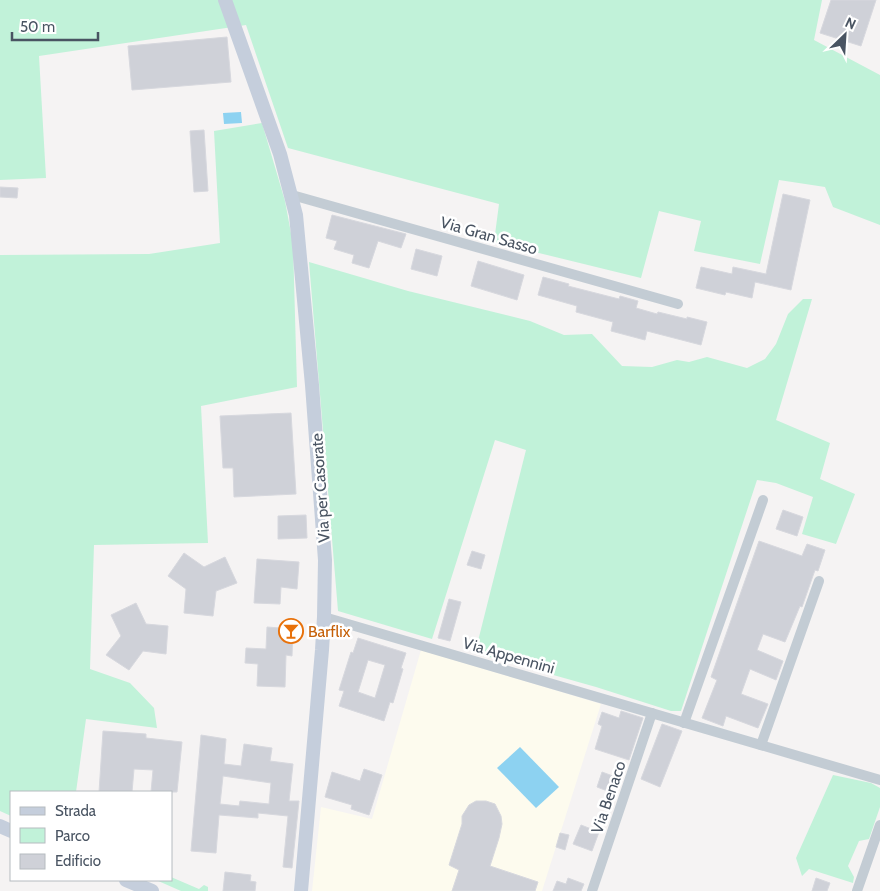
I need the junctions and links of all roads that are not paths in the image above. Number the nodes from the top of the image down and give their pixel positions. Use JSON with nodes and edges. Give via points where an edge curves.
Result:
{"nodes":[{"id":1,"x":225,"y":0,"type":"edge"},
{"id":2,"x":292,"y":195,"type":"junction"},
{"id":3,"x":678,"y":304,"type":"dead end"},
{"id":4,"x":763,"y":500,"type":"dead end"},
{"id":5,"x":819,"y":581,"type":"dead end"},
{"id":6,"x":324,"y":617,"type":"junction"},
{"id":7,"x":652,"y":713,"type":"junction"},
{"id":8,"x":684,"y":723,"type":"junction"},
{"id":9,"x":761,"y":745,"type":"junction"},
{"id":10,"x":880,"y":780,"type":"edge"},
{"id":11,"x":880,"y":825,"type":"edge"},
{"id":12,"x":128,"y":881,"type":"edge"},
{"id":13,"x":152,"y":891,"type":"edge"},
{"id":14,"x":301,"y":891,"type":"edge"},
{"id":15,"x":592,"y":891,"type":"edge"},
{"id":16,"x":856,"y":891,"type":"edge"}],
"edges":[{"from":1,"to":2,"type":"street","name":"Via per Casorate"},
{"from":2,"to":3,"type":"street","name":"Via Gran Sasso"},
{"from":2,"to":6,"type":"street","name":"Via per Casorate","via":[[313,395],[325,560]]},
{"from":4,"to":8,"type":"street"},
{"from":5,"to":9,"type":"street"},
{"from":6,"to":7,"type":"street","name":"Via Appennini"},
{"from":6,"to":14,"type":"street","name":"Via per Casorate"},
{"from":7,"to":8,"type":"street","name":"Via Appennini"},
{"from":7,"to":15,"type":"street","name":"Via Benaco"},
{"from":8,"to":9,"type":"street","name":"Via Appennini"},
{"from":9,"to":10,"type":"street","name":"Via Appennini"},
{"from":11,"to":16,"type":"street"},
{"from":12,"to":13,"type":"street"}]}
